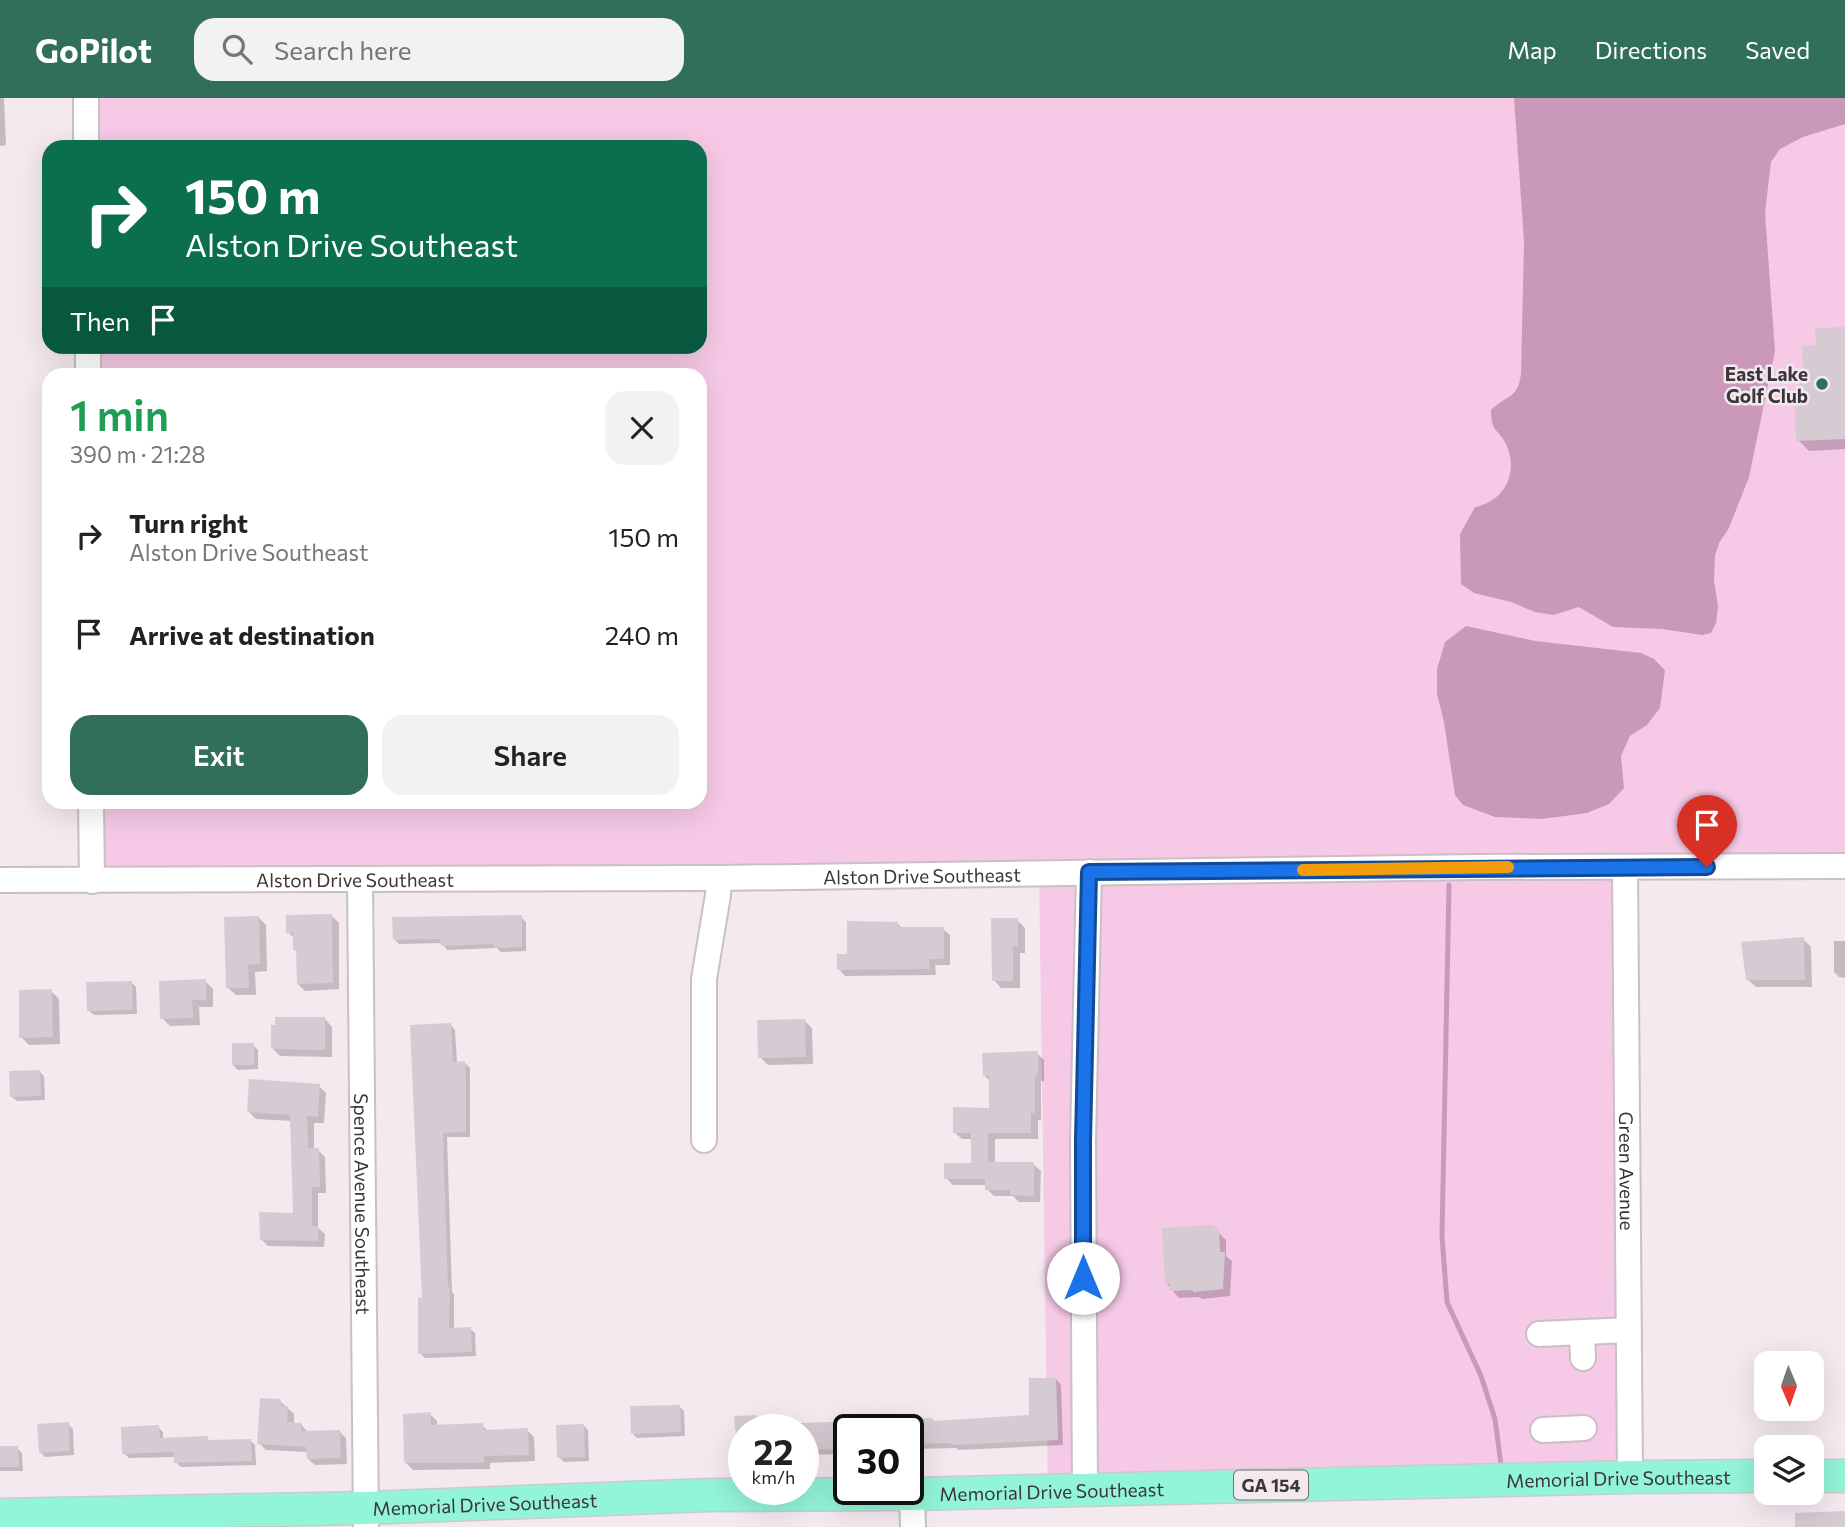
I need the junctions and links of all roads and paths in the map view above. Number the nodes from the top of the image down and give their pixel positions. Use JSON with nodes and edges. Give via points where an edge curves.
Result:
{"nodes":[{"id":1,"x":86,"y":98,"type":"edge"},
{"id":2,"x":86,"y":140,"type":"edge"},
{"id":3,"x":91,"y":809,"type":"edge"},
{"id":4,"x":1845,"y":866,"type":"edge"},
{"id":5,"x":1625,"y":867,"type":"junction"},
{"id":6,"x":1089,"y":872,"type":"junction"},
{"id":7,"x":719,"y":878,"type":"junction"},
{"id":8,"x":0,"y":880,"type":"edge"},
{"id":9,"x":360,"y":880,"type":"junction"},
{"id":10,"x":92,"y":881,"type":"junction"},
{"id":11,"x":704,"y":1140,"type":"dead end"},
{"id":12,"x":1629,"y":1330,"type":"junction"},
{"id":13,"x":1582,"y":1333,"type":"junction"},
{"id":14,"x":1539,"y":1334,"type":"dead end"},
{"id":15,"x":1583,"y":1358,"type":"dead end"},
{"id":16,"x":1584,"y":1428,"type":"dead end"},
{"id":17,"x":1543,"y":1430,"type":"dead end"},
{"id":18,"x":1754,"y":1476,"type":"edge"},
{"id":19,"x":1824,"y":1476,"type":"edge"},
{"id":20,"x":1845,"y":1476,"type":"edge"},
{"id":21,"x":1630,"y":1477,"type":"junction"},
{"id":22,"x":1084,"y":1489,"type":"junction"},
{"id":23,"x":833,"y":1494,"type":"edge"},
{"id":24,"x":924,"y":1494,"type":"edge"},
{"id":25,"x":912,"y":1505,"type":"edge"},
{"id":26,"x":0,"y":1515,"type":"edge"},
{"id":27,"x":366,"y":1517,"type":"edge"},
{"id":28,"x":913,"y":1527,"type":"edge"}],
"edges":[{"from":1,"to":2,"type":"street"},
{"from":3,"to":10,"type":"street"},
{"from":4,"to":5,"type":"street","name":"Alston Drive Southeast"},
{"from":5,"to":6,"type":"street","name":"Alston Drive Southeast"},
{"from":5,"to":12,"type":"street","name":"Green Avenue"},
{"from":6,"to":7,"type":"street","name":"Alston Drive Southeast"},
{"from":6,"to":22,"type":"street","via":[[1083,1140]]},
{"from":7,"to":9,"type":"street","name":"Alston Drive Southeast"},
{"from":7,"to":11,"type":"street","via":[[704,979]]},
{"from":8,"to":10,"type":"street","name":"Alston Drive Southeast"},
{"from":9,"to":10,"type":"street","name":"Alston Drive Southeast"},
{"from":9,"to":27,"type":"street","name":"Spence Avenue Southeast"},
{"from":12,"to":13,"type":"street"},
{"from":12,"to":21,"type":"street","name":"Green Avenue"},
{"from":13,"to":14,"type":"street"},
{"from":13,"to":15,"type":"street"},
{"from":16,"to":17,"type":"street"},
{"from":18,"to":21,"type":"main road","name":"Memorial Drive Southeast","number":"GA 154"},
{"from":19,"to":20,"type":"main road"},
{"from":21,"to":22,"type":"main road","name":"Memorial Drive Southeast","number":"GA 154"},
{"from":22,"to":24,"type":"main road","name":"Memorial Drive Southeast","number":"GA 154"},
{"from":23,"to":27,"type":"main road","name":"Memorial Drive Southeast","number":"GA 154","via":[[701,1495]]},
{"from":25,"to":28,"type":"street"},
{"from":26,"to":27,"type":"main road","name":"Memorial Drive Southeast","number":"GA 154"}]}
